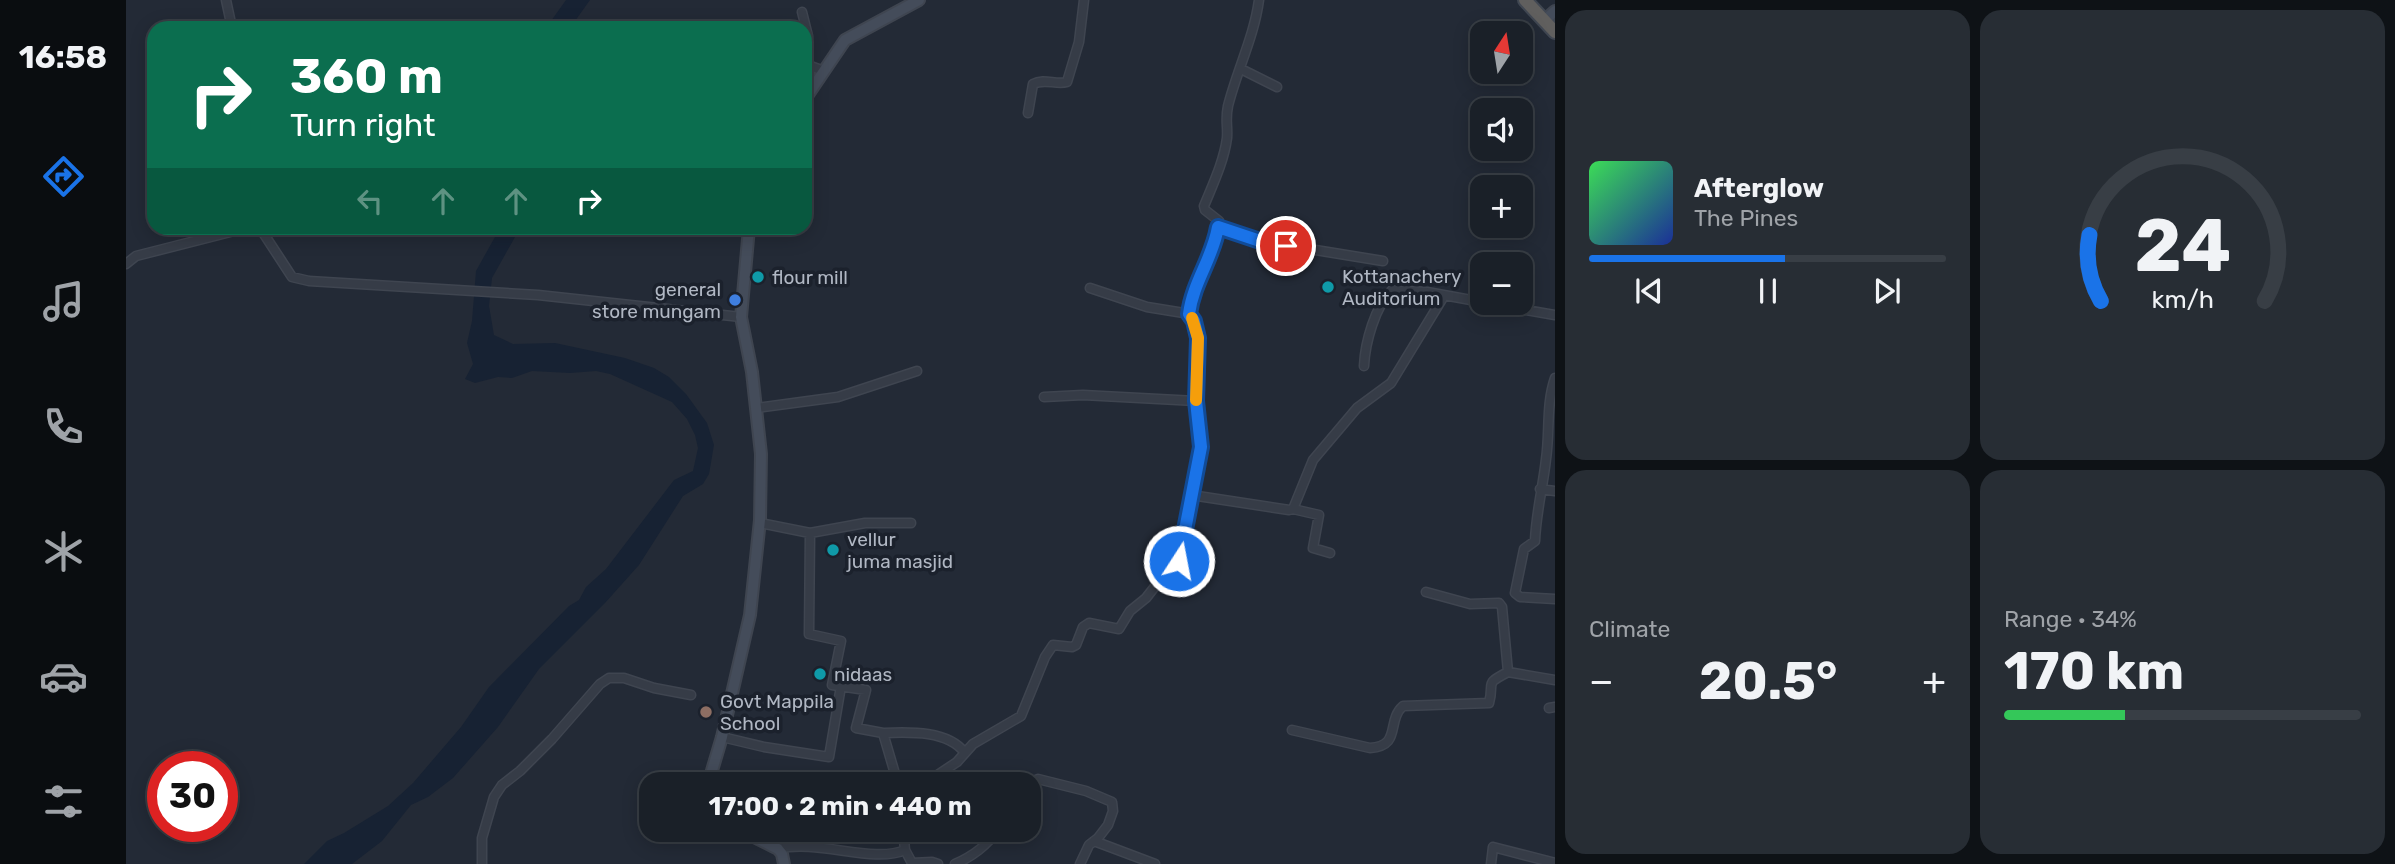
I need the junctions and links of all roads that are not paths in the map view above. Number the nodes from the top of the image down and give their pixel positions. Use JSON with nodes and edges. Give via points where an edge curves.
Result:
{"nodes":[{"id":1,"x":226,"y":0,"type":"edge"},
{"id":2,"x":919,"y":0,"type":"edge"},
{"id":3,"x":1084,"y":0,"type":"edge"},
{"id":4,"x":1259,"y":0,"type":"edge"},
{"id":5,"x":1525,"y":0,"type":"edge"},
{"id":6,"x":802,"y":12,"type":"dead end"},
{"id":7,"x":1550,"y":16,"type":"edge"},
{"id":8,"x":230,"y":21,"type":"edge"},
{"id":9,"x":804,"y":21,"type":"edge"},
{"id":10,"x":1555,"y":32,"type":"edge"},
{"id":11,"x":812,"y":67,"type":"edge"},
{"id":12,"x":1241,"y":69,"type":"junction"},
{"id":13,"x":824,"y":71,"type":"junction"},
{"id":14,"x":1277,"y":87,"type":"dead end"},
{"id":15,"x":812,"y":89,"type":"edge"},
{"id":16,"x":1028,"y":113,"type":"dead end"},
{"id":17,"x":1218,"y":227,"type":"junction"},
{"id":18,"x":218,"y":235,"type":"edge"},
{"id":19,"x":265,"y":235,"type":"edge"},
{"id":20,"x":748,"y":235,"type":"edge"},
{"id":21,"x":1383,"y":261,"type":"dead end"},
{"id":22,"x":126,"y":264,"type":"edge"},
{"id":23,"x":1090,"y":288,"type":"dead end"},
{"id":24,"x":1444,"y":296,"type":"junction"},
{"id":25,"x":1470,"y":300,"type":"edge"},
{"id":26,"x":1533,"y":311,"type":"edge"},
{"id":27,"x":1189,"y":314,"type":"junction"},
{"id":28,"x":1555,"y":315,"type":"edge"},
{"id":29,"x":741,"y":317,"type":"junction"},
{"id":30,"x":1364,"y":366,"type":"dead end"},
{"id":31,"x":917,"y":371,"type":"dead end"},
{"id":32,"x":1555,"y":377,"type":"edge"},
{"id":33,"x":1044,"y":397,"type":"dead end"},
{"id":34,"x":1196,"y":401,"type":"junction"},
{"id":35,"x":756,"y":408,"type":"junction"},
{"id":36,"x":1540,"y":489,"type":"junction"},
{"id":37,"x":1555,"y":491,"type":"edge"},
{"id":38,"x":1191,"y":495,"type":"junction"},
{"id":39,"x":1293,"y":509,"type":"junction"},
{"id":40,"x":760,"y":523,"type":"junction"},
{"id":41,"x":911,"y":523,"type":"dead end"},
{"id":42,"x":810,"y":533,"type":"junction"},
{"id":43,"x":1330,"y":553,"type":"dead end"},
{"id":44,"x":1426,"y":592,"type":"dead end"},
{"id":45,"x":1555,"y":599,"type":"edge"},
{"id":46,"x":1508,"y":672,"type":"junction"},
{"id":47,"x":1555,"y":680,"type":"edge"},
{"id":48,"x":836,"y":685,"type":"junction"},
{"id":49,"x":691,"y":695,"type":"dead end"},
{"id":50,"x":1292,"y":730,"type":"dead end"},
{"id":51,"x":883,"y":733,"type":"junction"},
{"id":52,"x":722,"y":737,"type":"junction"},
{"id":53,"x":965,"y":753,"type":"junction"},
{"id":54,"x":712,"y":772,"type":"edge"},
{"id":55,"x":894,"y":772,"type":"edge"},
{"id":56,"x":942,"y":772,"type":"edge"},
{"id":57,"x":1041,"y":780,"type":"edge"},
{"id":58,"x":1094,"y":841,"type":"junction"},
{"id":59,"x":764,"y":842,"type":"edge"},
{"id":60,"x":904,"y":842,"type":"edge"},
{"id":61,"x":987,"y":842,"type":"edge"},
{"id":62,"x":778,"y":849,"type":"junction"},
{"id":63,"x":905,"y":850,"type":"junction"},
{"id":64,"x":1555,"y":863,"type":"edge"},
{"id":65,"x":482,"y":864,"type":"edge"},
{"id":66,"x":784,"y":864,"type":"edge"},
{"id":67,"x":938,"y":864,"type":"edge"},
{"id":68,"x":955,"y":864,"type":"edge"},
{"id":69,"x":1080,"y":864,"type":"edge"},
{"id":70,"x":1155,"y":864,"type":"edge"},
{"id":71,"x":1491,"y":864,"type":"edge"}],
"edges":[{"from":1,"to":8,"type":"street"},
{"from":2,"to":13,"type":"main road","via":[[845,40]]},
{"from":3,"to":16,"type":"street","via":[[1079,42],[1067,82],[1033,84]]},
{"from":4,"to":12,"type":"street"},
{"from":5,"to":7,"type":"highway"},
{"from":6,"to":9,"type":"street"},
{"from":7,"to":10,"type":"highway"},
{"from":11,"to":13,"type":"street"},
{"from":12,"to":14,"type":"street"},
{"from":12,"to":17,"type":"street","via":[[1225,121],[1222,157],[1204,206],[1219,221]]},
{"from":13,"to":15,"type":"main road"},
{"from":17,"to":21,"type":"street","via":[[1266,243]]},
{"from":17,"to":27,"type":"street"},
{"from":18,"to":22,"type":"street","via":[[136,256]]},
{"from":19,"to":29,"type":"street","via":[[297,278],[538,295]]},
{"from":20,"to":29,"type":"main road"},
{"from":23,"to":27,"type":"street","via":[[1147,307]]},
{"from":24,"to":25,"type":"street"},
{"from":24,"to":30,"type":"street","via":[[1392,290],[1374,324]]},
{"from":24,"to":39,"type":"street","via":[[1391,383],[1357,408],[1313,460]]},
{"from":26,"to":28,"type":"street"},
{"from":27,"to":34,"type":"street","via":[[1198,338]]},
{"from":29,"to":35,"type":"main road"},
{"from":31,"to":35,"type":"street","via":[[838,397]]},
{"from":32,"to":36,"type":"street"},
{"from":33,"to":34,"type":"street"},
{"from":34,"to":38,"type":"street","via":[[1201,447]]},
{"from":35,"to":40,"type":"main road"},
{"from":36,"to":37,"type":"street"},
{"from":36,"to":45,"type":"street","via":[[1535,541],[1524,549],[1516,593]]},
{"from":38,"to":39,"type":"street"},
{"from":38,"to":53,"type":"street","via":[[1179,561],[1130,611],[1119,629],[1089,623],[1076,645],[1054,645],[1021,716]]},
{"from":39,"to":43,"type":"street","via":[[1319,515],[1313,548]]},
{"from":40,"to":42,"type":"street"},
{"from":40,"to":52,"type":"main road","via":[[750,615]]},
{"from":41,"to":42,"type":"street","via":[[865,523]]},
{"from":42,"to":48,"type":"street","via":[[809,634],[841,641]]},
{"from":44,"to":46,"type":"street","via":[[1470,604],[1499,603]]},
{"from":46,"to":47,"type":"street"},
{"from":46,"to":50,"type":"street","via":[[1492,680],[1489,703],[1403,706],[1390,740],[1381,747]]},
{"from":48,"to":51,"type":"street","via":[[866,690],[856,727]]},
{"from":48,"to":52,"type":"street","via":[[829,757]]},
{"from":49,"to":65,"type":"street","via":[[624,678],[609,678],[600,684],[494,797],[482,838]]},
{"from":51,"to":53,"type":"street","via":[[940,737]]},
{"from":51,"to":55,"type":"street"},
{"from":52,"to":54,"type":"main road"},
{"from":53,"to":56,"type":"street"},
{"from":57,"to":58,"type":"street","via":[[1112,802],[1108,825]]},
{"from":58,"to":69,"type":"street"},
{"from":58,"to":70,"type":"street"},
{"from":59,"to":62,"type":"main road"},
{"from":60,"to":63,"type":"street"},
{"from":61,"to":68,"type":"street"},
{"from":62,"to":63,"type":"street","via":[[818,847],[886,856]]},
{"from":62,"to":66,"type":"main road"},
{"from":63,"to":67,"type":"street","via":[[912,863]]},
{"from":64,"to":71,"type":"street","via":[[1493,847]]}]}
